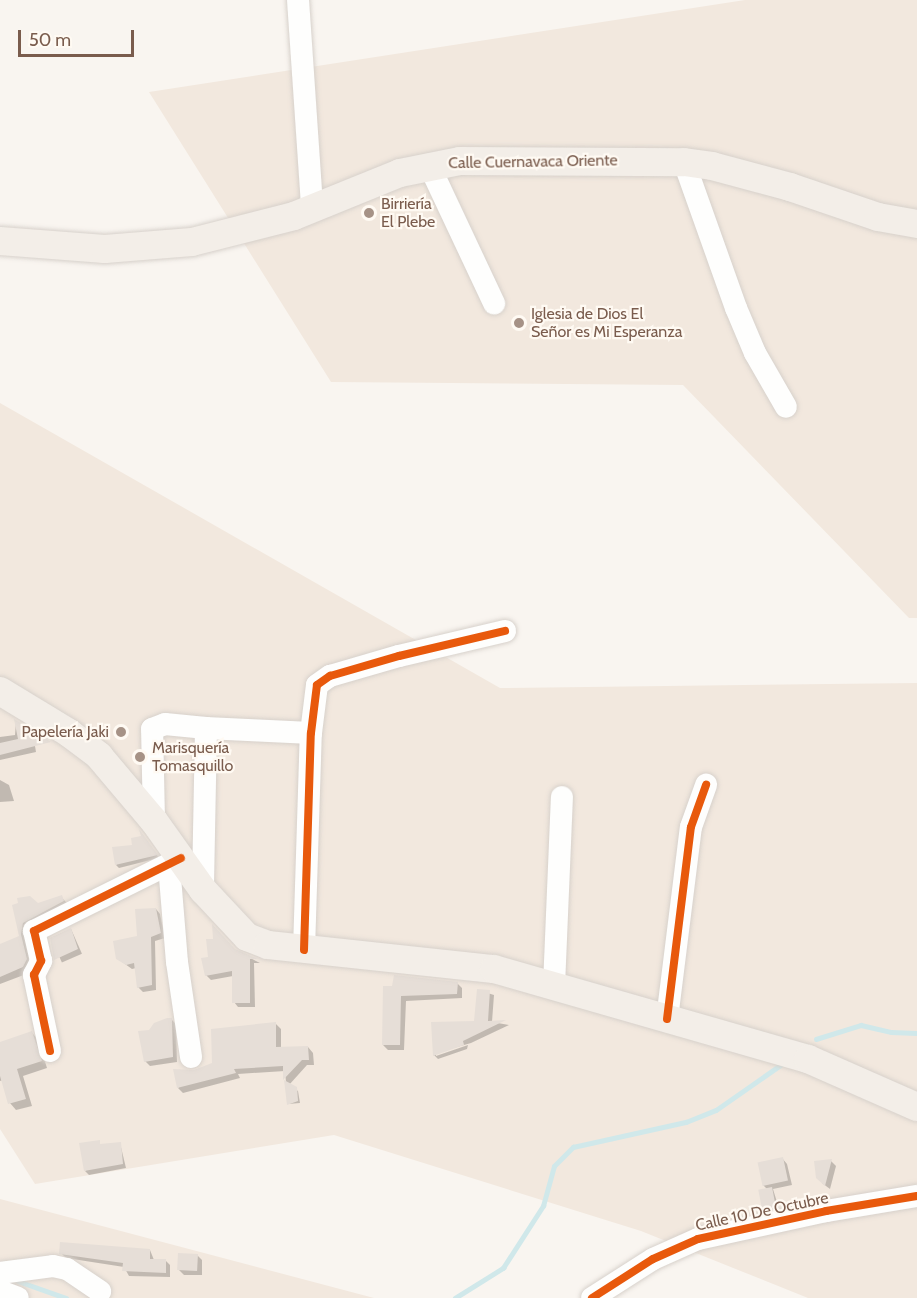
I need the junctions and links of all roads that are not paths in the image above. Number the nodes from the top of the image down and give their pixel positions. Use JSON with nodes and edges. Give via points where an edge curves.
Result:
{"nodes":[{"id":1,"x":298,"y":0,"type":"edge"},
{"id":2,"x":684,"y":162,"type":"junction"},
{"id":3,"x":429,"y":165,"type":"junction"},
{"id":4,"x":312,"y":208,"type":"junction"},
{"id":5,"x":917,"y":224,"type":"edge"},
{"id":6,"x":0,"y":241,"type":"edge"},
{"id":7,"x":494,"y":303,"type":"dead end"},
{"id":8,"x":786,"y":406,"type":"dead end"},
{"id":9,"x":505,"y":631,"type":"dead end"},
{"id":10,"x":0,"y":691,"type":"edge"},
{"id":11,"x":206,"y":728,"type":"junction"},
{"id":12,"x":311,"y":733,"type":"junction"},
{"id":13,"x":706,"y":785,"type":"dead end"},
{"id":14,"x":562,"y":797,"type":"dead end"},
{"id":15,"x":154,"y":821,"type":"junction"},
{"id":16,"x":175,"y":862,"type":"junction"},
{"id":17,"x":203,"y":890,"type":"junction"},
{"id":18,"x":304,"y":950,"type":"junction"},
{"id":19,"x":554,"y":986,"type":"junction"},
{"id":20,"x":667,"y":1019,"type":"junction"},
{"id":21,"x":50,"y":1051,"type":"dead end"},
{"id":22,"x":191,"y":1057,"type":"dead end"},
{"id":23,"x":917,"y":1107,"type":"edge"},
{"id":24,"x":917,"y":1196,"type":"edge"},
{"id":25,"x":0,"y":1273,"type":"edge"},
{"id":26,"x":0,"y":1291,"type":"edge"},
{"id":27,"x":100,"y":1291,"type":"dead end"},
{"id":28,"x":18,"y":1298,"type":"edge"},
{"id":29,"x":592,"y":1298,"type":"edge"}],
"edges":[{"from":1,"to":4,"type":"street"},
{"from":2,"to":3,"type":"main road","name":"Calle Cuernavaca Oriente","via":[[460,161]]},
{"from":2,"to":5,"type":"main road","name":"Calle Cuernavaca Oriente","via":[[745,174],[878,217]]},
{"from":2,"to":8,"type":"street","via":[[740,317]]},
{"from":3,"to":4,"type":"main road","name":"Calle Cuernavaca Oriente"},
{"from":3,"to":7,"type":"street"},
{"from":4,"to":6,"type":"main road","name":"Calle Cuernavaca Oriente","via":[[219,236],[154,246],[105,249]]},
{"from":9,"to":12,"type":"street","via":[[399,656],[322,680],[314,690]]},
{"from":10,"to":15,"type":"main road","via":[[69,732],[99,756]]},
{"from":11,"to":12,"type":"street"},
{"from":11,"to":15,"type":"street","via":[[165,724],[152,729]]},
{"from":11,"to":17,"type":"street"},
{"from":12,"to":18,"type":"street"},
{"from":13,"to":20,"type":"street","via":[[691,827]]},
{"from":14,"to":19,"type":"street"},
{"from":15,"to":16,"type":"main road"},
{"from":16,"to":17,"type":"main road"},
{"from":16,"to":21,"type":"street","via":[[34,931],[41,961],[34,975]]},
{"from":16,"to":22,"type":"street","via":[[177,962]]},
{"from":17,"to":18,"type":"main road","via":[[247,937],[268,945]]},
{"from":18,"to":19,"type":"main road","via":[[457,963]]},
{"from":19,"to":20,"type":"main road"},
{"from":20,"to":23,"type":"main road","via":[[808,1059]]},
{"from":24,"to":29,"type":"street","name":"Calle 10 De Octubre","via":[[698,1239],[653,1259]]},
{"from":25,"to":27,"type":"street","via":[[53,1266],[67,1269]]},
{"from":26,"to":28,"type":"street"}]}
